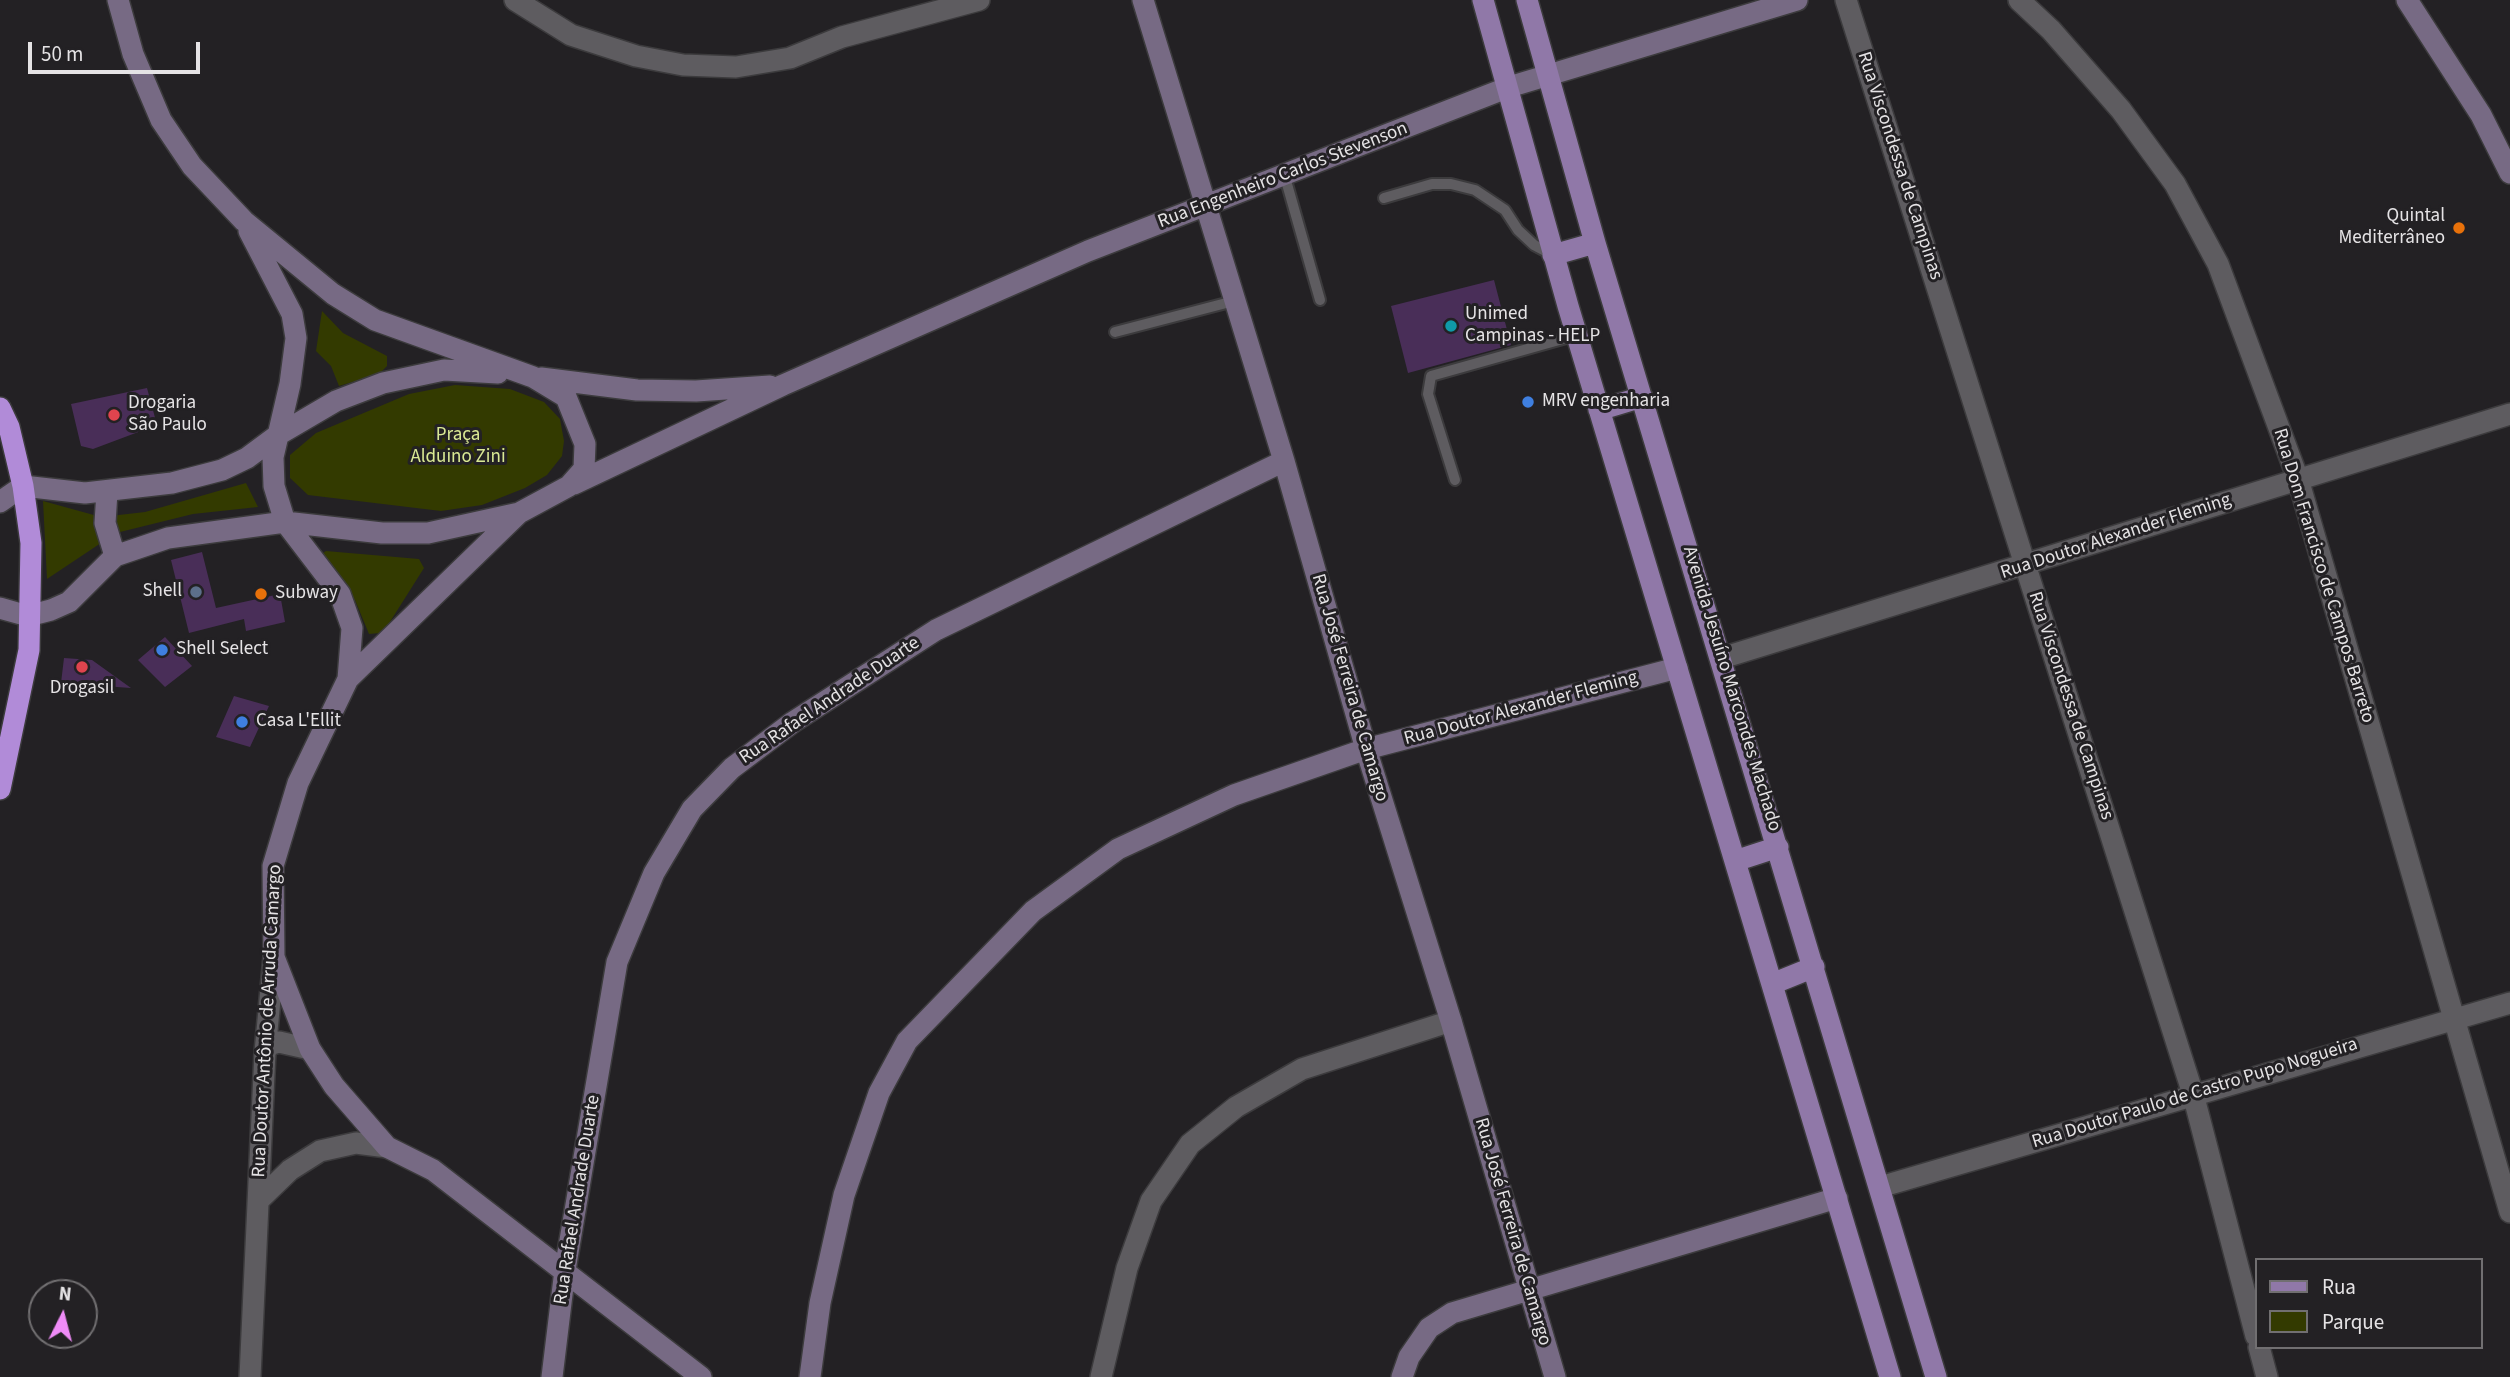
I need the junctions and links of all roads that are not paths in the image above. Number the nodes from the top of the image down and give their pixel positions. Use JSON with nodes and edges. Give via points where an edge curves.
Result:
{"nodes":[{"id":1,"x":118,"y":0,"type":"edge"},
{"id":2,"x":514,"y":0,"type":"edge"},
{"id":3,"x":979,"y":0,"type":"edge"},
{"id":4,"x":1143,"y":0,"type":"edge"},
{"id":5,"x":1483,"y":0,"type":"edge"},
{"id":6,"x":1527,"y":0,"type":"edge"},
{"id":7,"x":1797,"y":0,"type":"edge"},
{"id":8,"x":1846,"y":0,"type":"edge"},
{"id":9,"x":2019,"y":0,"type":"edge"},
{"id":10,"x":2407,"y":0,"type":"edge"},
{"id":11,"x":1549,"y":75,"type":"junction"},
{"id":12,"x":1508,"y":87,"type":"junction"},
{"id":13,"x":2510,"y":173,"type":"edge"},
{"id":14,"x":1285,"y":177,"type":"junction"},
{"id":15,"x":1384,"y":198,"type":"dead end"},
{"id":16,"x":1205,"y":206,"type":"junction"},
{"id":17,"x":244,"y":221,"type":"junction"},
{"id":18,"x":1595,"y":243,"type":"junction"},
{"id":19,"x":1553,"y":255,"type":"junction"},
{"id":20,"x":1320,"y":300,"type":"dead end"},
{"id":21,"x":1234,"y":301,"type":"junction"},
{"id":22,"x":1115,"y":332,"type":"dead end"},
{"id":23,"x":1577,"y":335,"type":"junction"},
{"id":24,"x":533,"y":377,"type":"junction"},
{"id":25,"x":783,"y":385,"type":"junction"},
{"id":26,"x":1642,"y":397,"type":"junction"},
{"id":27,"x":0,"y":408,"type":"edge"},
{"id":28,"x":1599,"y":410,"type":"junction"},
{"id":29,"x":2510,"y":414,"type":"edge"},
{"id":30,"x":278,"y":435,"type":"junction"},
{"id":31,"x":1284,"y":461,"type":"junction"},
{"id":32,"x":2298,"y":479,"type":"junction"},
{"id":33,"x":1455,"y":480,"type":"dead end"},
{"id":34,"x":23,"y":486,"type":"junction"},
{"id":35,"x":569,"y":486,"type":"junction"},
{"id":36,"x":107,"y":492,"type":"junction"},
{"id":37,"x":0,"y":502,"type":"edge"},
{"id":38,"x":519,"y":513,"type":"junction"},
{"id":39,"x":285,"y":522,"type":"junction"},
{"id":40,"x":115,"y":556,"type":"junction"},
{"id":41,"x":2026,"y":566,"type":"junction"},
{"id":42,"x":0,"y":608,"type":"edge"},
{"id":43,"x":28,"y":616,"type":"junction"},
{"id":44,"x":1722,"y":657,"type":"junction"},
{"id":45,"x":1677,"y":668,"type":"junction"},
{"id":46,"x":348,"y":679,"type":"junction"},
{"id":47,"x":1366,"y":749,"type":"junction"},
{"id":48,"x":0,"y":789,"type":"edge"},
{"id":49,"x":1778,"y":847,"type":"junction"},
{"id":50,"x":1735,"y":861,"type":"junction"},
{"id":51,"x":274,"y":957,"type":"junction"},
{"id":52,"x":1814,"y":967,"type":"junction"},
{"id":53,"x":1772,"y":984,"type":"junction"},
{"id":54,"x":2510,"y":1003,"type":"edge"},
{"id":55,"x":2453,"y":1017,"type":"junction"},
{"id":56,"x":1451,"y":1021,"type":"junction"},
{"id":57,"x":310,"y":1049,"type":"junction"},
{"id":58,"x":265,"y":1052,"type":"junction"},
{"id":59,"x":2193,"y":1094,"type":"junction"},
{"id":60,"x":387,"y":1147,"type":"junction"},
{"id":61,"x":1880,"y":1187,"type":"junction"},
{"id":62,"x":1837,"y":1198,"type":"junction"},
{"id":63,"x":259,"y":1200,"type":"junction"},
{"id":64,"x":2510,"y":1212,"type":"edge"},
{"id":65,"x":565,"y":1270,"type":"junction"},
{"id":66,"x":1530,"y":1291,"type":"junction"},
{"id":67,"x":2254,"y":1328,"type":"edge"},
{"id":68,"x":2260,"y":1349,"type":"edge"},
{"id":69,"x":250,"y":1377,"type":"edge"},
{"id":70,"x":552,"y":1377,"type":"edge"},
{"id":71,"x":701,"y":1377,"type":"edge"},
{"id":72,"x":810,"y":1377,"type":"edge"},
{"id":73,"x":1101,"y":1377,"type":"edge"},
{"id":74,"x":1402,"y":1377,"type":"edge"},
{"id":75,"x":1555,"y":1377,"type":"edge"},
{"id":76,"x":1889,"y":1377,"type":"edge"},
{"id":77,"x":1936,"y":1377,"type":"edge"},
{"id":78,"x":2267,"y":1377,"type":"edge"}],
"edges":[{"from":1,"to":17,"type":"street","via":[[132,54],[161,120],[192,166]]},
{"from":2,"to":3,"type":"street","via":[[571,35],[636,55],[683,65],[736,67],[790,58],[842,37]]},
{"from":4,"to":16,"type":"street","name":"Rua José Ferreira de Camargo"},
{"from":5,"to":12,"type":"main road"},
{"from":6,"to":11,"type":"main road","name":"Avenida Jesuíno Marcondes Machado"},
{"from":7,"to":11,"type":"street","name":"Rua Engenheiro Carlos Stevenson"},
{"from":8,"to":41,"type":"street","name":"Rua Viscondessa de Campinas"},
{"from":9,"to":32,"type":"street","name":"Rua Dom Francisco de Campos Barreto","via":[[2121,110],[2175,184],[2218,264]]},
{"from":10,"to":13,"type":"street","via":[[2481,116]]},
{"from":11,"to":12,"type":"street","name":"Rua Engenheiro Carlos Stevenson"},
{"from":11,"to":18,"type":"main road","name":"Avenida Jesuíno Marcondes Machado"},
{"from":12,"to":14,"type":"street","name":"Rua Engenheiro Carlos Stevenson"},
{"from":12,"to":19,"type":"main road"},
{"from":14,"to":16,"type":"street","name":"Rua Engenheiro Carlos Stevenson"},
{"from":14,"to":20,"type":"lane"},
{"from":15,"to":19,"type":"lane","via":[[1432,184],[1475,190],[1505,210],[1534,245]]},
{"from":16,"to":21,"type":"street","name":"Rua José Ferreira de Camargo"},
{"from":16,"to":25,"type":"street","name":"Rua Engenheiro Carlos Stevenson","via":[[1088,251]]},
{"from":17,"to":24,"type":"street","via":[[333,294],[375,320]]},
{"from":17,"to":30,"type":"street","via":[[292,314],[296,338]]},
{"from":18,"to":19,"type":"main road"},
{"from":18,"to":26,"type":"main road","name":"Avenida Jesuíno Marcondes Machado"},
{"from":19,"to":23,"type":"main road"},
{"from":21,"to":22,"type":"lane"},
{"from":21,"to":31,"type":"street","name":"Rua José Ferreira de Camargo"},
{"from":23,"to":28,"type":"main road"},
{"from":23,"to":33,"type":"lane","via":[[1431,376],[1428,394]]},
{"from":24,"to":25,"type":"street","name":"Rua Engenheiro Carlos Stevenson","via":[[637,390]]},
{"from":24,"to":30,"type":"street","via":[[444,370],[412,376],[336,401]]},
{"from":24,"to":35,"type":"street","via":[[566,397],[580,428],[584,469]]},
{"from":25,"to":35,"type":"street","name":"Rua Engenheiro Carlos Stevenson"},
{"from":26,"to":28,"type":"main road"},
{"from":26,"to":44,"type":"main road","name":"Avenida Jesuíno Marcondes Machado"},
{"from":27,"to":34,"type":"highway"},
{"from":28,"to":45,"type":"main road"},
{"from":29,"to":32,"type":"street","name":"Rua Doutor Alexander Fleming"},
{"from":30,"to":36,"type":"street","via":[[222,470]]},
{"from":30,"to":39,"type":"street","via":[[272,468]]},
{"from":31,"to":47,"type":"street","name":"Rua José Ferreira de Camargo"},
{"from":31,"to":65,"type":"street","name":"Rua Rafael Andrade Duarte","via":[[936,630],[793,722],[732,768],[692,809],[653,873],[617,962]]},
{"from":32,"to":41,"type":"street","name":"Rua Doutor Alexander Fleming"},
{"from":32,"to":55,"type":"street","name":"Rua Dom Francisco de Campos Barreto"},
{"from":34,"to":36,"type":"street"},
{"from":34,"to":37,"type":"street"},
{"from":34,"to":43,"type":"highway","via":[[31,543]]},
{"from":35,"to":38,"type":"street","name":"Rua Engenheiro Carlos Stevenson"},
{"from":36,"to":40,"type":"street","via":[[105,523]]},
{"from":38,"to":39,"type":"street","via":[[428,533],[382,533]]},
{"from":38,"to":46,"type":"street","name":"Rua Doutor Antônio de Arruda Camargo"},
{"from":39,"to":40,"type":"street","via":[[168,538]]},
{"from":39,"to":46,"type":"street","name":"Rua Doutor Antônio de Arruda Camargo","via":[[341,594],[352,628]]},
{"from":40,"to":43,"type":"street","via":[[69,602]]},
{"from":41,"to":44,"type":"street","name":"Rua Doutor Alexander Fleming"},
{"from":41,"to":59,"type":"street","name":"Rua Viscondessa de Campinas"},
{"from":42,"to":43,"type":"street"},
{"from":43,"to":48,"type":"highway","via":[[29,650]]},
{"from":44,"to":49,"type":"main road","name":"Avenida Jesuíno Marcondes Machado"},
{"from":45,"to":47,"type":"street","name":"Rua Doutor Alexander Fleming"},
{"from":45,"to":50,"type":"main road"},
{"from":46,"to":51,"type":"street","name":"Rua Doutor Antônio de Arruda Camargo","via":[[298,783],[273,866]]},
{"from":47,"to":56,"type":"street","name":"Rua José Ferreira de Camargo"},
{"from":47,"to":72,"type":"street","name":"Rua Doutor Alexander Fleming","via":[[1234,794],[1118,849],[1033,911],[907,1041],[879,1093],[844,1195],[820,1303]]},
{"from":49,"to":50,"type":"main road"},
{"from":49,"to":52,"type":"main road","name":"Avenida Jesuíno Marcondes Machado"},
{"from":50,"to":53,"type":"main road"},
{"from":51,"to":57,"type":"street"},
{"from":51,"to":58,"type":"street","name":"Rua Doutor Antônio de Arruda Camargo"},
{"from":52,"to":53,"type":"main road"},
{"from":52,"to":61,"type":"main road","name":"Avenida Jesuíno Marcondes Machado"},
{"from":53,"to":62,"type":"main road"},
{"from":54,"to":55,"type":"street","name":"Rua Doutor Paulo de Castro Pupo Nogueira"},
{"from":55,"to":59,"type":"street","name":"Rua Doutor Paulo de Castro Pupo Nogueira"},
{"from":55,"to":64,"type":"street","name":"Rua Dom Francisco de Campos Barreto"},
{"from":56,"to":66,"type":"street","name":"Rua José Ferreira de Camargo"},
{"from":56,"to":73,"type":"street","via":[[1303,1069],[1236,1107],[1190,1144],[1151,1201],[1127,1268]]},
{"from":57,"to":58,"type":"street","via":[[279,1042]]},
{"from":57,"to":60,"type":"street","via":[[334,1086]]},
{"from":58,"to":63,"type":"street","name":"Rua Doutor Antônio de Arruda Camargo"},
{"from":59,"to":61,"type":"street","name":"Rua Doutor Paulo de Castro Pupo Nogueira"},
{"from":59,"to":67,"type":"street","name":"Rua Viscondessa de Campinas"},
{"from":60,"to":63,"type":"street","via":[[356,1143],[320,1151],[290,1170]]},
{"from":60,"to":65,"type":"street","via":[[433,1170]]},
{"from":61,"to":77,"type":"main road","name":"Avenida Jesuíno Marcondes Machado"},
{"from":62,"to":66,"type":"street"},
{"from":62,"to":76,"type":"main road"},
{"from":63,"to":69,"type":"street","name":"Rua Doutor Antônio de Arruda Camargo"},
{"from":65,"to":70,"type":"street","name":"Rua Rafael Andrade Duarte"},
{"from":65,"to":71,"type":"street"},
{"from":66,"to":74,"type":"street","via":[[1452,1312],[1429,1328],[1409,1357]]},
{"from":66,"to":75,"type":"street","name":"Rua José Ferreira de Camargo"},
{"from":68,"to":78,"type":"street"}]}
